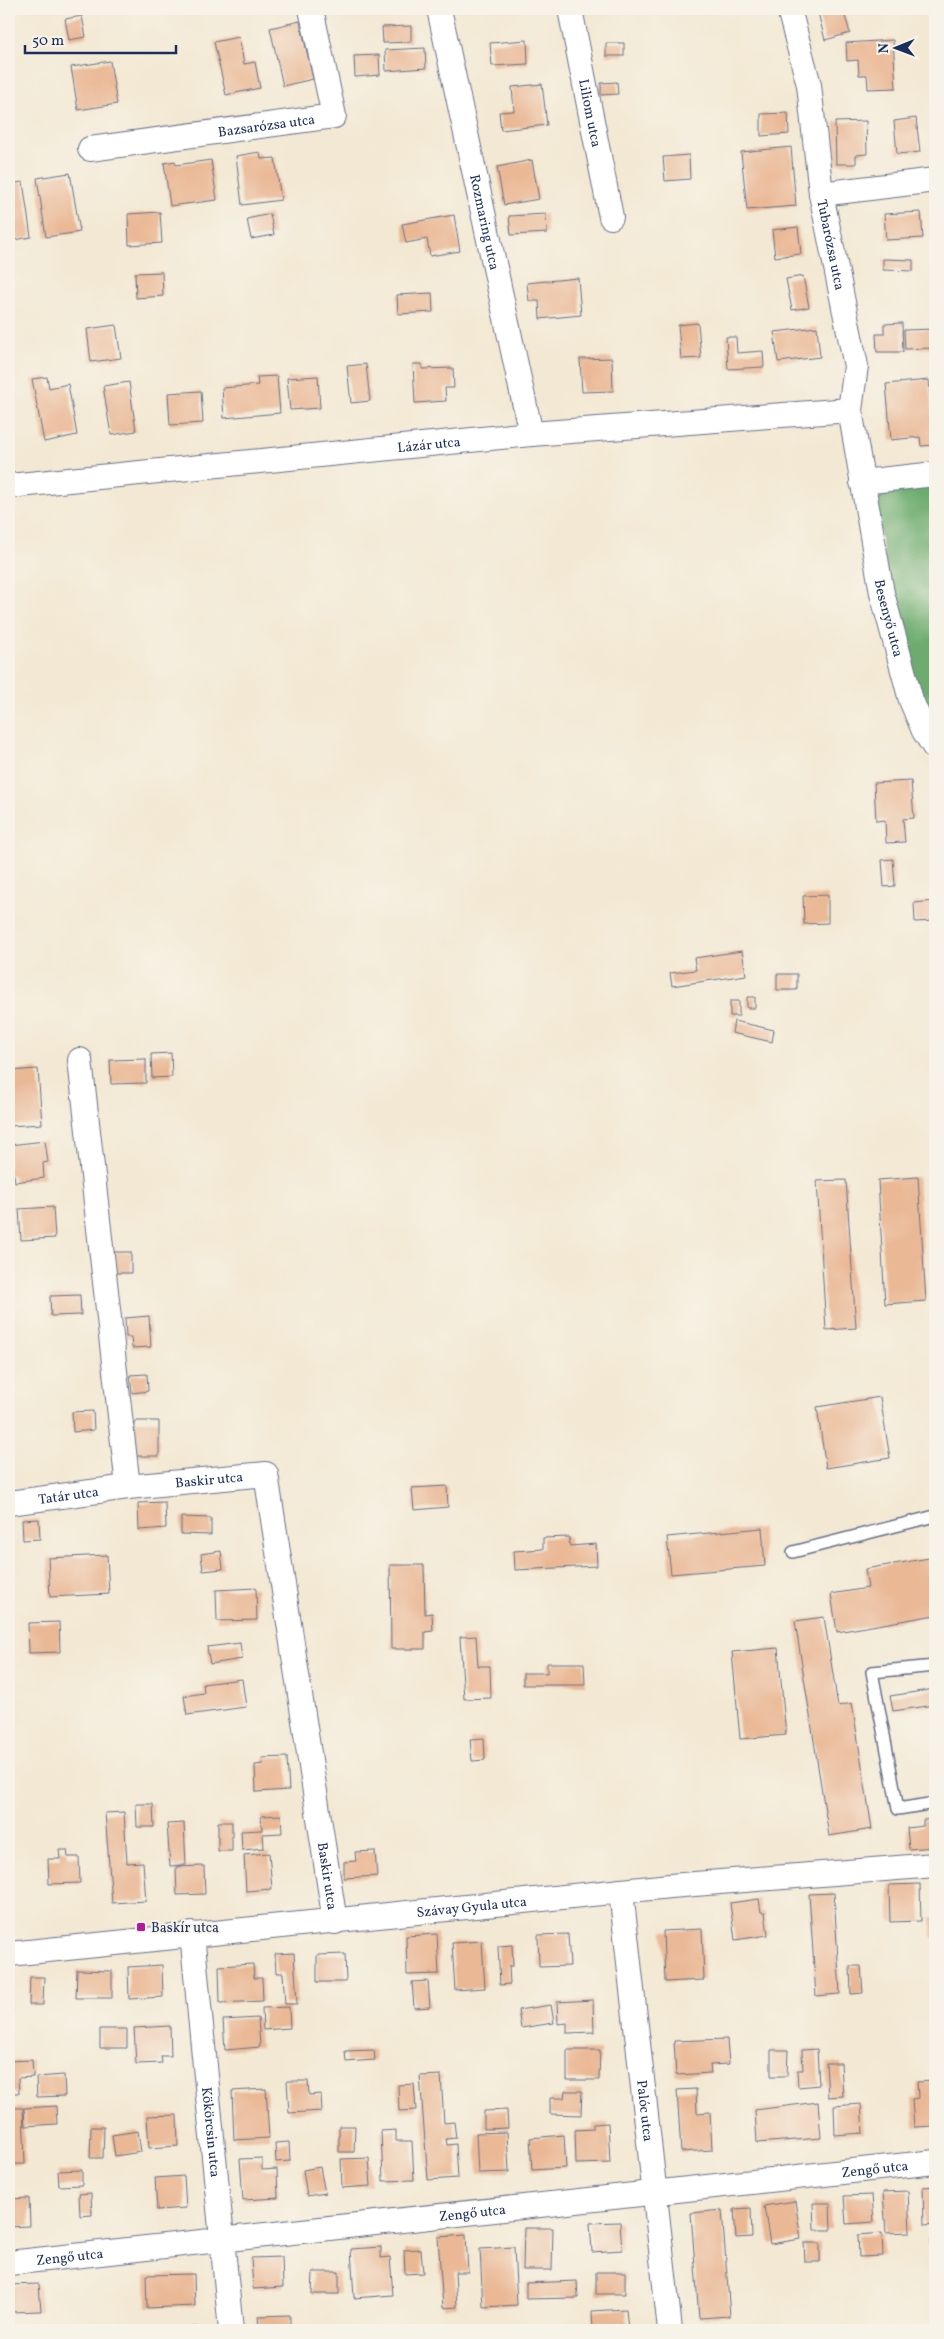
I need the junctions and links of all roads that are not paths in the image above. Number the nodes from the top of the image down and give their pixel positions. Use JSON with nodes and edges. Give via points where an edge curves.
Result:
{"nodes":[{"id":1,"x":312,"y":9,"type":"edge"},
{"id":2,"x":439,"y":9,"type":"edge"},
{"id":3,"x":570,"y":9,"type":"edge"},
{"id":4,"x":789,"y":9,"type":"edge"},
{"id":5,"x":90,"y":149,"type":"dead end"},
{"id":6,"x":935,"y":180,"type":"edge"},
{"id":7,"x":821,"y":194,"type":"junction"},
{"id":8,"x":611,"y":217,"type":"dead end"},
{"id":9,"x":850,"y":410,"type":"junction"},
{"id":10,"x":531,"y":434,"type":"junction"},
{"id":11,"x":935,"y":474,"type":"edge"},
{"id":12,"x":862,"y":482,"type":"junction"},
{"id":13,"x":9,"y":486,"type":"edge"},
{"id":14,"x":935,"y":748,"type":"edge"},
{"id":15,"x":80,"y":1060,"type":"dead end"},
{"id":16,"x":128,"y":1487,"type":"junction"},
{"id":17,"x":9,"y":1503,"type":"edge"},
{"id":18,"x":935,"y":1516,"type":"edge"},
{"id":19,"x":793,"y":1552,"type":"dead end"},
{"id":20,"x":935,"y":1666,"type":"edge"},
{"id":21,"x":935,"y":1803,"type":"edge"},
{"id":22,"x":935,"y":1865,"type":"edge"},
{"id":23,"x":621,"y":1891,"type":"junction"},
{"id":24,"x":335,"y":1922,"type":"junction"},
{"id":25,"x":192,"y":1934,"type":"junction"},
{"id":26,"x":9,"y":1954,"type":"edge"},
{"id":27,"x":935,"y":2162,"type":"edge"},
{"id":28,"x":654,"y":2194,"type":"junction"},
{"id":29,"x":222,"y":2240,"type":"junction"},
{"id":30,"x":9,"y":2263,"type":"edge"},
{"id":31,"x":231,"y":2330,"type":"edge"},
{"id":32,"x":670,"y":2330,"type":"edge"}],
"edges":[{"from":1,"to":5,"type":"street","name":"Bazsarózsa utca","via":[[334,116]]},
{"from":2,"to":10,"type":"street","name":"Rozmaring utca"},
{"from":3,"to":8,"type":"street","name":"Liliom utca"},
{"from":4,"to":7,"type":"street","name":"Tubarózsa utca","via":[[809,85]]},
{"from":6,"to":7,"type":"street"},
{"from":7,"to":9,"type":"street","name":"Tubarózsa utca","via":[[856,366]]},
{"from":9,"to":10,"type":"street","name":"Lázár utca"},
{"from":9,"to":12,"type":"street","name":"Tubarózsa utca"},
{"from":10,"to":13,"type":"street","name":"Lázár utca"},
{"from":11,"to":12,"type":"street"},
{"from":12,"to":14,"type":"street","name":"Besenyő utca","via":[[882,592],[911,700]]},
{"from":15,"to":16,"type":"street"},
{"from":16,"to":17,"type":"street","name":"Tatár utca"},
{"from":16,"to":24,"type":"street","name":"Baskir utca","via":[[266,1474]]},
{"from":18,"to":19,"type":"lane"},
{"from":20,"to":21,"type":"lane","via":[[872,1672],[898,1809]]},
{"from":22,"to":23,"type":"street","name":"Szávay Gyula utca"},
{"from":23,"to":24,"type":"street","name":"Szávay Gyula utca"},
{"from":23,"to":28,"type":"street","name":"Palóc utca"},
{"from":24,"to":25,"type":"street","name":"Szávay Gyula utca"},
{"from":25,"to":26,"type":"street","name":"Szávay Gyula utca"},
{"from":25,"to":29,"type":"street","name":"Kökörcsin utca"},
{"from":27,"to":28,"type":"street","name":"Zengő utca"},
{"from":28,"to":29,"type":"street","name":"Zengő utca"},
{"from":28,"to":32,"type":"street","name":"Palóc utca"},
{"from":29,"to":30,"type":"street","name":"Zengő utca"},
{"from":29,"to":31,"type":"street","name":"Kökörcsin utca"}]}
